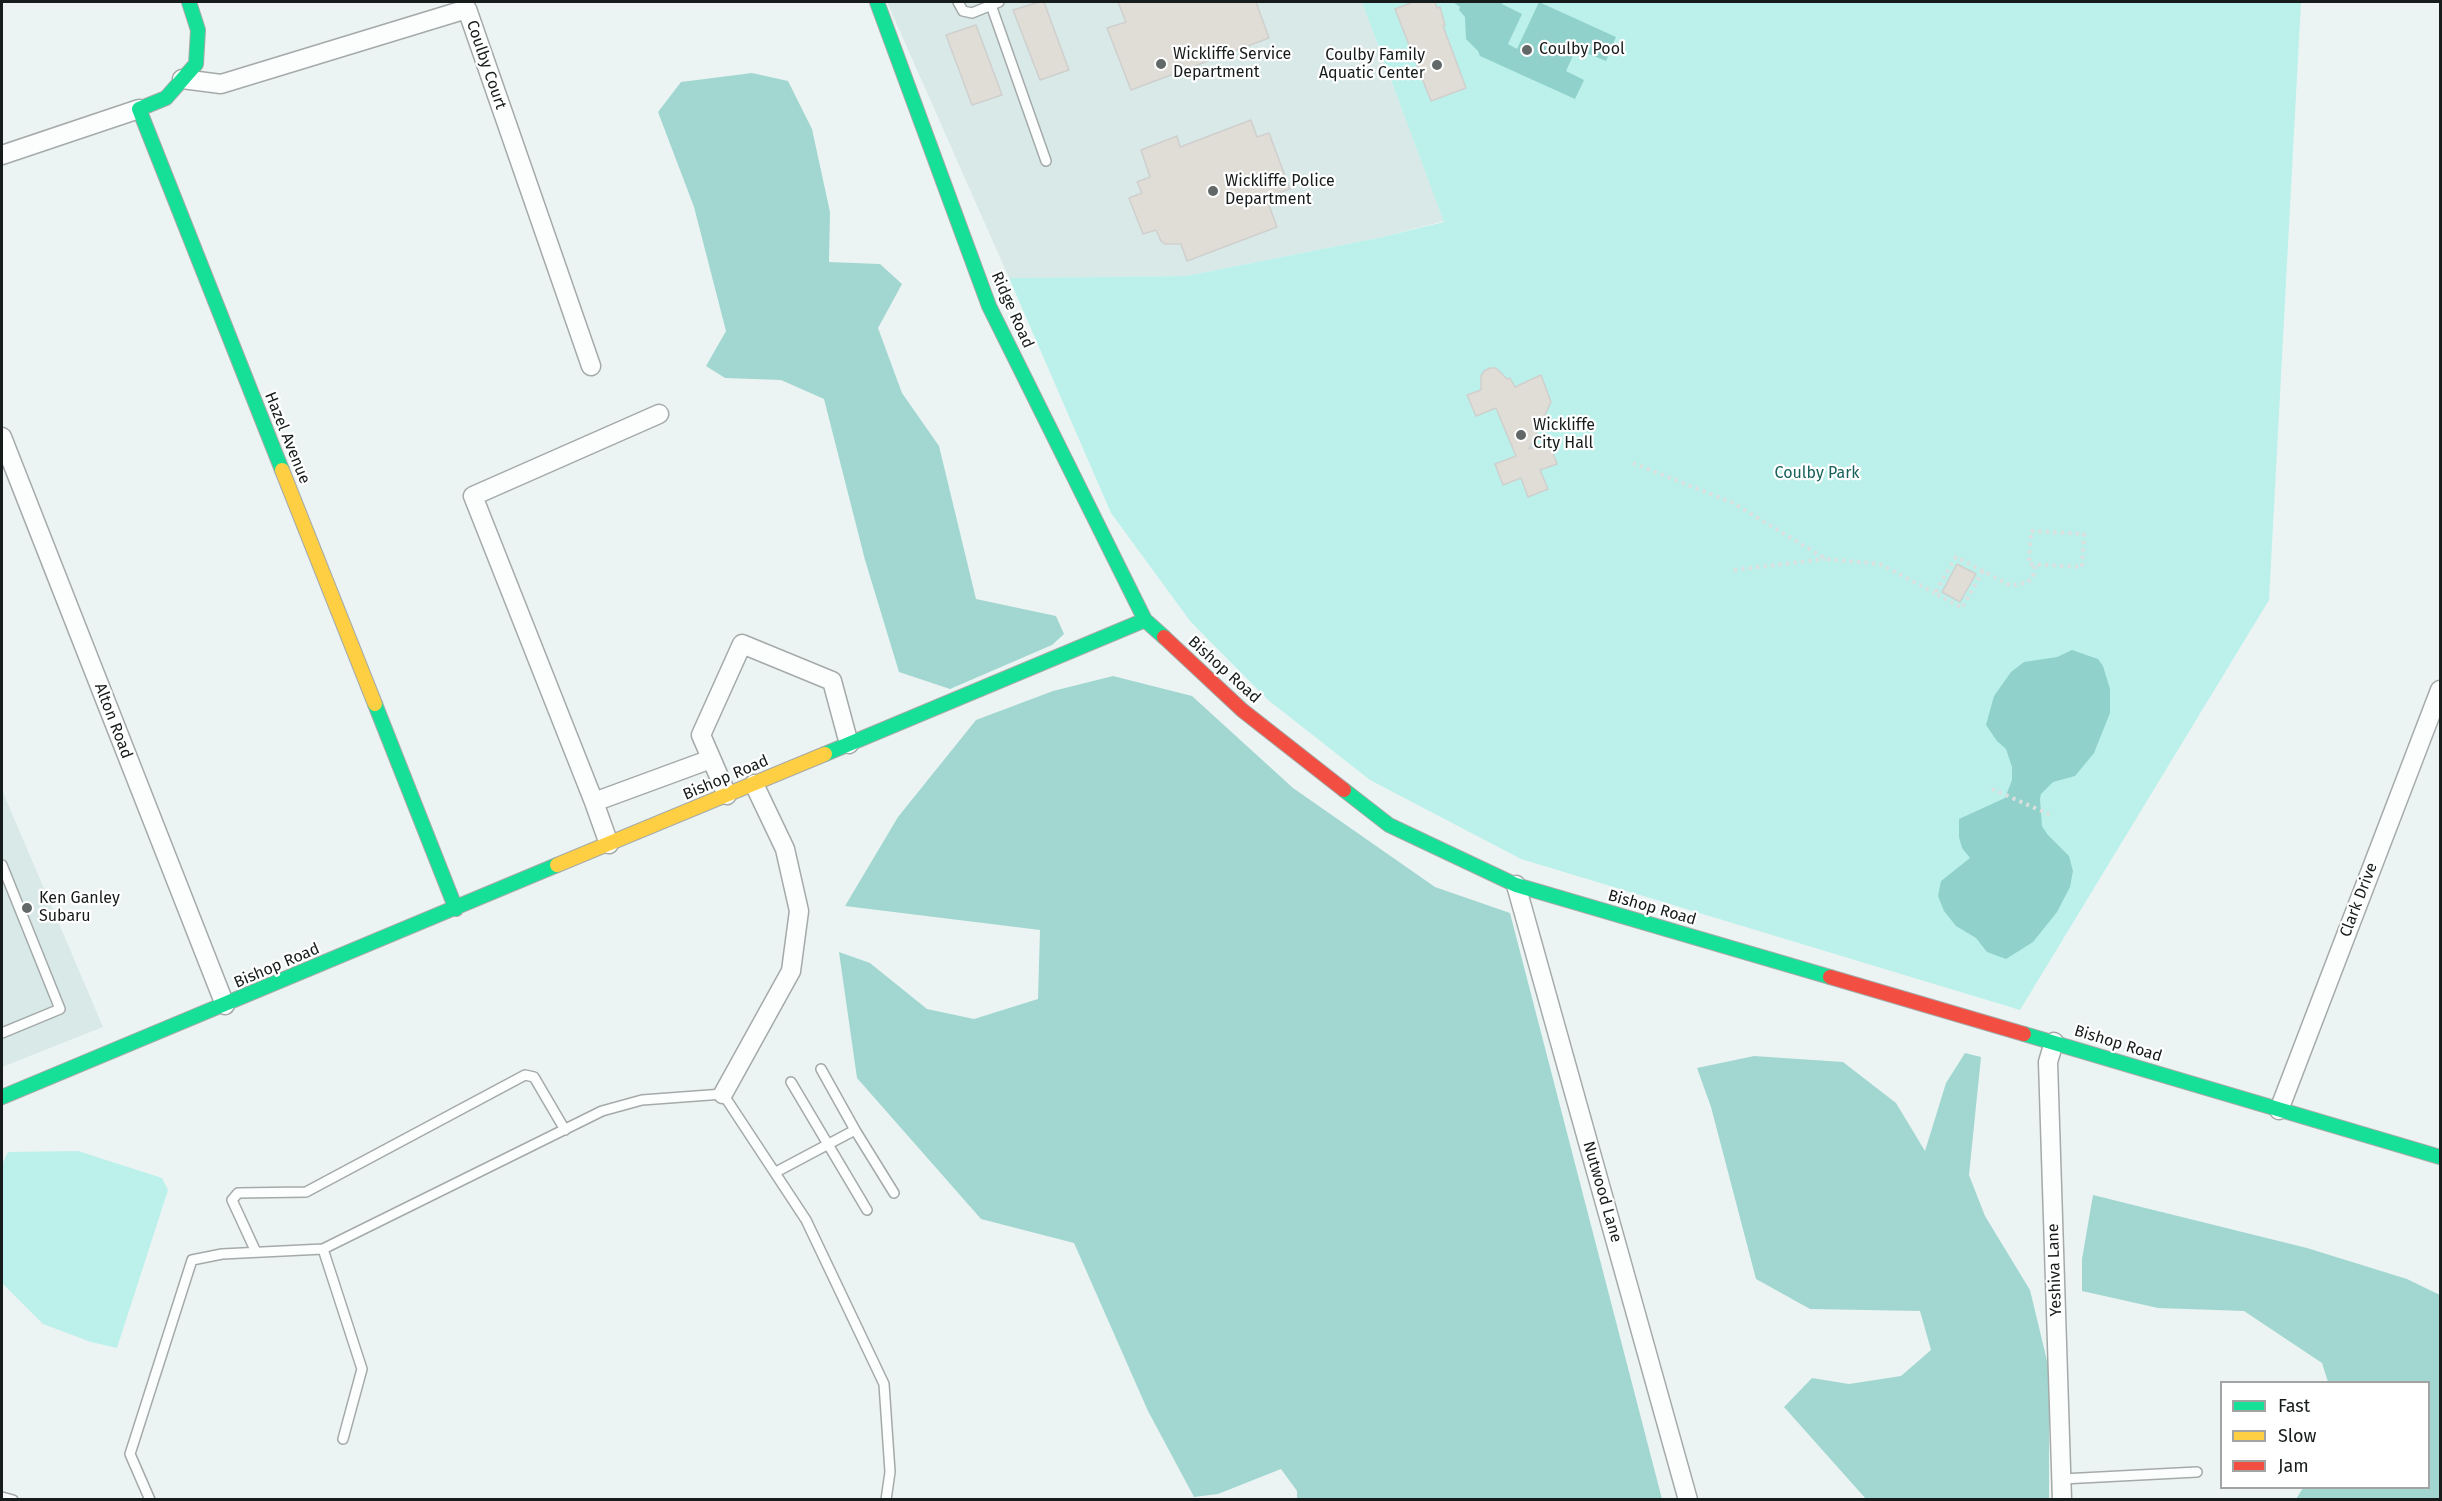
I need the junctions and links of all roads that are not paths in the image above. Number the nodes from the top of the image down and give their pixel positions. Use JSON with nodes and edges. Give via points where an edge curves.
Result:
{"nodes":[{"id":1,"x":189,"y":2,"type":"edge"},
{"id":2,"x":877,"y":2,"type":"edge"},
{"id":3,"x":958,"y":2,"type":"edge"},
{"id":4,"x":995,"y":3,"type":"edge"},
{"id":5,"x":182,"y":79,"type":"junction"},
{"id":6,"x":139,"y":109,"type":"junction"},
{"id":7,"x":2,"y":154,"type":"edge"},
{"id":8,"x":1046,"y":161,"type":"dead end"},
{"id":9,"x":591,"y":366,"type":"dead end"},
{"id":10,"x":659,"y":414,"type":"dead end"},
{"id":11,"x":2,"y":438,"type":"edge"},
{"id":12,"x":1145,"y":620,"type":"junction"},
{"id":13,"x":2440,"y":690,"type":"edge"},
{"id":14,"x":849,"y":744,"type":"junction"},
{"id":15,"x":711,"y":759,"type":"junction"},
{"id":16,"x":753,"y":784,"type":"junction"},
{"id":17,"x":727,"y":795,"type":"junction"},
{"id":18,"x":594,"y":802,"type":"junction"},
{"id":19,"x":609,"y":844,"type":"junction"},
{"id":20,"x":2,"y":865,"type":"edge"},
{"id":21,"x":1516,"y":885,"type":"junction"},
{"id":22,"x":456,"y":909,"type":"junction"},
{"id":23,"x":225,"y":1005,"type":"junction"},
{"id":24,"x":2,"y":1033,"type":"edge"},
{"id":25,"x":2054,"y":1042,"type":"junction"},
{"id":26,"x":821,"y":1069,"type":"dead end"},
{"id":27,"x":790,"y":1082,"type":"dead end"},
{"id":28,"x":723,"y":1094,"type":"junction"},
{"id":29,"x":2,"y":1097,"type":"edge"},
{"id":30,"x":2279,"y":1110,"type":"junction"},
{"id":31,"x":565,"y":1130,"type":"junction"},
{"id":32,"x":855,"y":1130,"type":"junction"},
{"id":33,"x":828,"y":1144,"type":"junction"},
{"id":34,"x":2440,"y":1157,"type":"edge"},
{"id":35,"x":776,"y":1172,"type":"junction"},
{"id":36,"x":894,"y":1193,"type":"dead end"},
{"id":37,"x":867,"y":1210,"type":"dead end"},
{"id":38,"x":323,"y":1249,"type":"junction"},
{"id":39,"x":256,"y":1252,"type":"junction"},
{"id":40,"x":343,"y":1439,"type":"dead end"},
{"id":41,"x":2197,"y":1472,"type":"dead end"},
{"id":42,"x":2062,"y":1479,"type":"junction"},
{"id":43,"x":2,"y":1497,"type":"edge"},
{"id":44,"x":13,"y":1500,"type":"edge"},
{"id":45,"x":150,"y":1500,"type":"edge"},
{"id":46,"x":886,"y":1500,"type":"edge"},
{"id":47,"x":1688,"y":1500,"type":"edge"},
{"id":48,"x":2062,"y":1500,"type":"edge"}],
"edges":[{"from":1,"to":5,"type":"street","via":[[198,30],[196,64]]},
{"from":2,"to":12,"type":"street","name":"Ridge Road","via":[[990,306]]},
{"from":3,"to":4,"type":"lane","via":[[963,11],[972,13]]},
{"from":4,"to":8,"type":"lane"},
{"from":5,"to":6,"type":"street","via":[[166,98]]},
{"from":5,"to":9,"type":"street","name":"Coulby Court","via":[[221,84],[467,9]]},
{"from":6,"to":7,"type":"street"},
{"from":6,"to":22,"type":"street","name":"Hazel Avenue"},
{"from":10,"to":18,"type":"street","via":[[473,496]]},
{"from":11,"to":23,"type":"street","name":"Alton Road"},
{"from":12,"to":14,"type":"street","name":"Bishop Road"},
{"from":12,"to":21,"type":"street","name":"Bishop Road","via":[[1242,710],[1389,825]]},
{"from":13,"to":30,"type":"street","name":"Clark Drive"},
{"from":14,"to":15,"type":"street","via":[[832,681],[742,644],[701,735]]},
{"from":14,"to":16,"type":"street","name":"Bishop Road"},
{"from":15,"to":17,"type":"street"},
{"from":15,"to":18,"type":"street"},
{"from":16,"to":17,"type":"street","name":"Bishop Road"},
{"from":16,"to":28,"type":"street","via":[[785,849],[799,911],[791,971]]},
{"from":17,"to":19,"type":"street","name":"Bishop Road"},
{"from":18,"to":19,"type":"street"},
{"from":19,"to":22,"type":"street","name":"Bishop Road"},
{"from":20,"to":24,"type":"lane","via":[[60,1009]]},
{"from":21,"to":25,"type":"street","name":"Bishop Road"},
{"from":21,"to":47,"type":"street","name":"Nutwood Lane"},
{"from":22,"to":23,"type":"street","name":"Bishop Road"},
{"from":23,"to":29,"type":"street","name":"Bishop Road"},
{"from":25,"to":30,"type":"street","name":"Bishop Road"},
{"from":25,"to":42,"type":"street","name":"Yeshiva Lane","via":[[2048,1062]]},
{"from":26,"to":32,"type":"lane"},
{"from":27,"to":33,"type":"lane"},
{"from":28,"to":31,"type":"lane","via":[[642,1100],[602,1111]]},
{"from":28,"to":35,"type":"lane"},
{"from":30,"to":34,"type":"street","name":"Bishop Road"},
{"from":31,"to":38,"type":"lane"},
{"from":31,"to":39,"type":"lane","via":[[534,1077],[525,1075],[306,1192],[238,1193],[232,1200]]},
{"from":32,"to":33,"type":"lane"},
{"from":32,"to":36,"type":"lane"},
{"from":33,"to":35,"type":"lane"},
{"from":33,"to":37,"type":"lane"},
{"from":35,"to":46,"type":"lane","via":[[806,1221],[884,1384],[890,1472]]},
{"from":38,"to":39,"type":"lane"},
{"from":38,"to":40,"type":"lane","via":[[362,1370]]},
{"from":39,"to":45,"type":"lane","via":[[192,1260],[130,1454]]},
{"from":41,"to":42,"type":"lane"},
{"from":42,"to":48,"type":"street","name":"Yeshiva Lane"},
{"from":43,"to":44,"type":"lane"}]}
